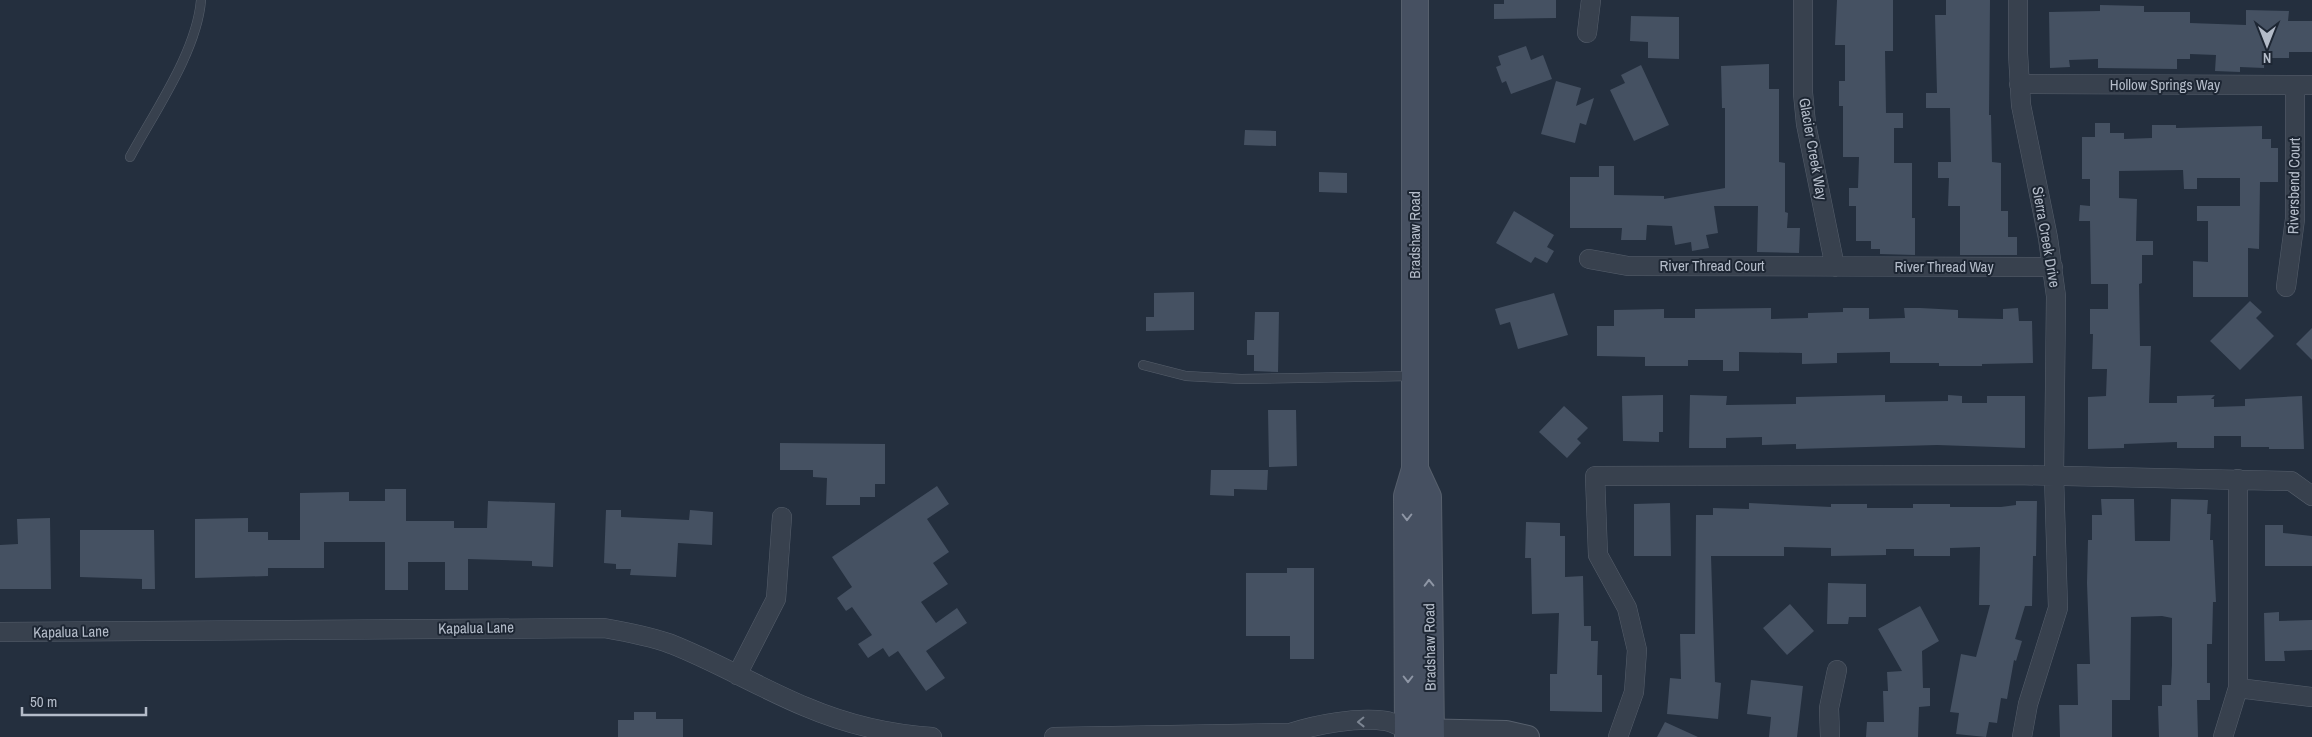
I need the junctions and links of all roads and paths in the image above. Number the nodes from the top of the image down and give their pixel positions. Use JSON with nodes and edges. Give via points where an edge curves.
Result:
{"nodes":[{"id":1,"x":201,"y":0,"type":"edge"},
{"id":2,"x":1415,"y":0,"type":"edge"},
{"id":3,"x":1591,"y":0,"type":"edge"},
{"id":4,"x":1803,"y":0,"type":"edge"},
{"id":5,"x":2018,"y":0,"type":"edge"},
{"id":6,"x":1587,"y":32,"type":"dead end"},
{"id":7,"x":2019,"y":84,"type":"junction"},
{"id":8,"x":2303,"y":85,"type":"edge"},
{"id":9,"x":130,"y":157,"type":"dead end"},
{"id":10,"x":1590,"y":259,"type":"dead end"},
{"id":11,"x":1835,"y":267,"type":"junction"},
{"id":12,"x":2053,"y":267,"type":"junction"},
{"id":13,"x":2286,"y":287,"type":"dead end"},
{"id":14,"x":1143,"y":365,"type":"dead end"},
{"id":15,"x":1415,"y":376,"type":"junction"},
{"id":16,"x":2054,"y":476,"type":"junction"},
{"id":17,"x":2238,"y":479,"type":"junction"},
{"id":18,"x":2312,"y":496,"type":"edge"},
{"id":19,"x":782,"y":516,"type":"dead end"},
{"id":20,"x":0,"y":632,"type":"edge"},
{"id":21,"x":1837,"y":670,"type":"dead end"},
{"id":22,"x":737,"y":675,"type":"junction"},
{"id":23,"x":2238,"y":688,"type":"junction"},
{"id":24,"x":2312,"y":697,"type":"edge"},
{"id":25,"x":1415,"y":734,"type":"edge"},
{"id":26,"x":1296,"y":735,"type":"edge"},
{"id":27,"x":932,"y":737,"type":"edge"},
{"id":28,"x":1054,"y":737,"type":"edge"},
{"id":29,"x":1528,"y":737,"type":"edge"},
{"id":30,"x":1618,"y":737,"type":"edge"},
{"id":31,"x":1830,"y":737,"type":"edge"},
{"id":32,"x":2022,"y":737,"type":"edge"},
{"id":33,"x":2223,"y":737,"type":"edge"}],
"edges":[{"from":1,"to":9,"type":"lane","via":[[198,22],[187,53]]},
{"from":2,"to":15,"type":"main road","name":"Bradshaw Road"},
{"from":3,"to":6,"type":"street"},
{"from":4,"to":11,"type":"street","name":"Glacier Creek Way","via":[[1806,124]]},
{"from":5,"to":7,"type":"street","name":"Sierra Creek Drive"},
{"from":7,"to":8,"type":"street","name":"Hollow Springs Way"},
{"from":7,"to":12,"type":"street","name":"Sierra Creek Drive"},
{"from":8,"to":13,"type":"street","name":"Riversbend Court","via":[[2295,219]]},
{"from":10,"to":11,"type":"street","name":"River Thread Court","via":[[1628,266]]},
{"from":11,"to":12,"type":"street","name":"River Thread Way"},
{"from":12,"to":16,"type":"street","name":"Sierra Creek Drive","via":[[2056,305]]},
{"from":14,"to":15,"type":"lane","via":[[1186,376]]},
{"from":15,"to":25,"type":"main road","name":"Bradshaw Road","via":[[1415,469],[1406,496]]},
{"from":16,"to":17,"type":"street"},
{"from":16,"to":30,"type":"street","via":[[1595,476],[1598,555],[1627,608],[1637,650],[1634,692]]},
{"from":16,"to":32,"type":"street","name":"Sierra Creek Drive","via":[[2058,608],[2028,704]]},
{"from":17,"to":18,"type":"street","via":[[2290,481]]},
{"from":17,"to":23,"type":"street"},
{"from":19,"to":22,"type":"street","via":[[776,599]]},
{"from":20,"to":22,"type":"street","name":"Kapalua Lane","via":[[604,628],[672,644]]},
{"from":21,"to":31,"type":"street","via":[[1829,708]]},
{"from":22,"to":27,"type":"street","name":"Kapalua Lane","via":[[849,723]]},
{"from":23,"to":24,"type":"street"},
{"from":23,"to":33,"type":"street"},
{"from":25,"to":26,"type":"street","one_way":true,"via":[[1387,721],[1311,726]]},
{"from":25,"to":29,"type":"street","via":[[1506,732]]},
{"from":26,"to":28,"type":"street"}]}
